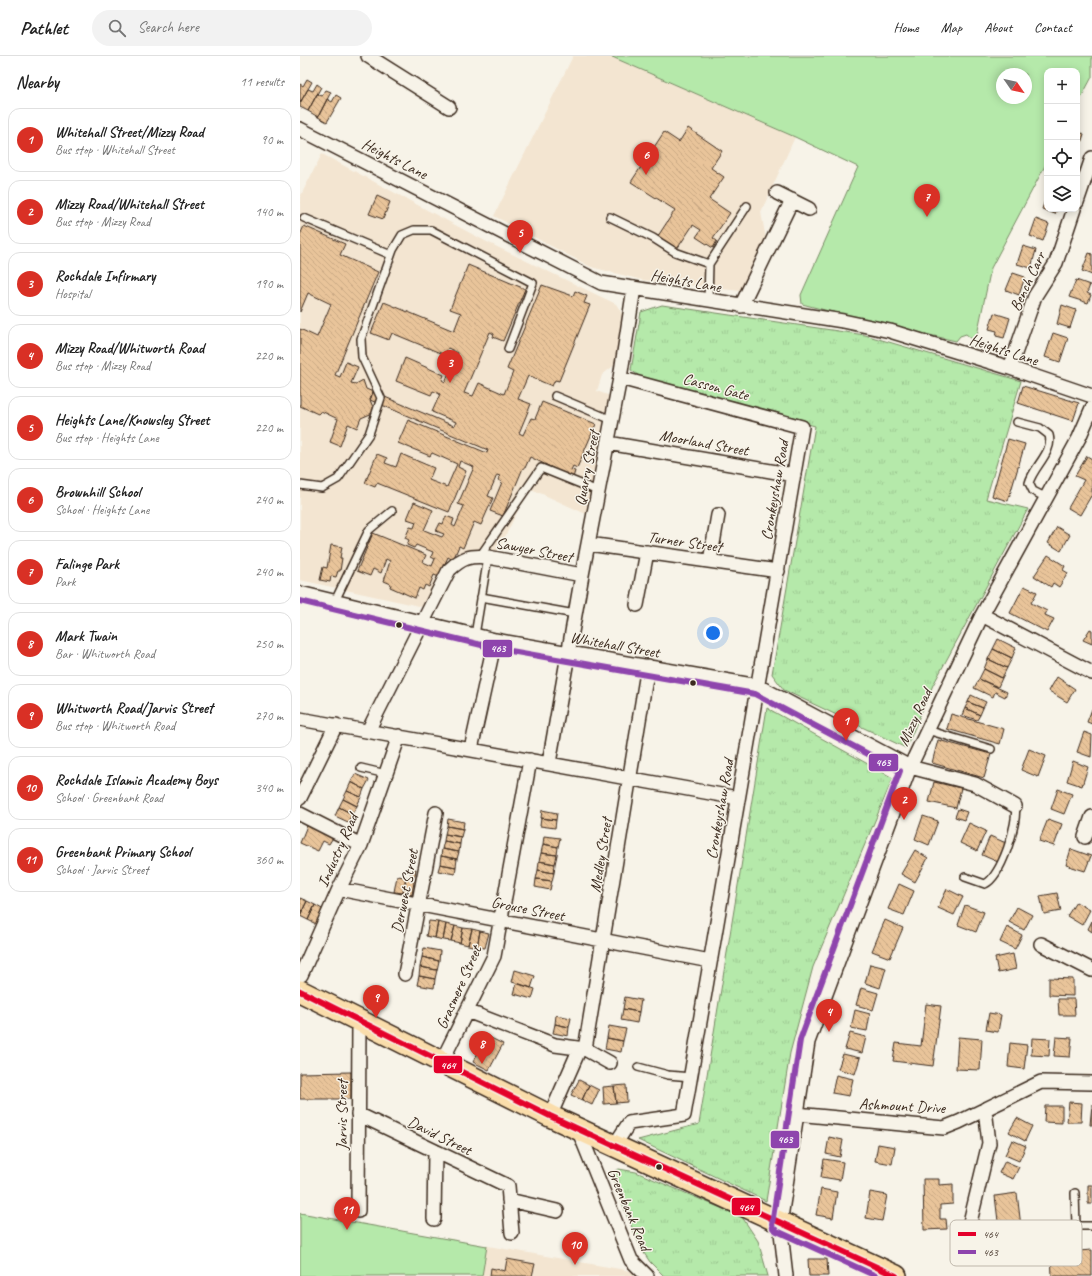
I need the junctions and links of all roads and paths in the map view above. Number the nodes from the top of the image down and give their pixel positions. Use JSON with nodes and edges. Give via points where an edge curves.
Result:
{"nodes":[{"id":1,"x":368,"y":56,"type":"edge"},
{"id":2,"x":449,"y":107,"type":"dead end"},
{"id":3,"x":300,"y":129,"type":"edge"},
{"id":4,"x":1092,"y":158,"type":"edge"},
{"id":5,"x":777,"y":193,"type":"dead end"},
{"id":6,"x":1080,"y":193,"type":"edge"},
{"id":7,"x":792,"y":200,"type":"junction"},
{"id":8,"x":747,"y":206,"type":"dead end"},
{"id":9,"x":810,"y":209,"type":"dead end"},
{"id":10,"x":1073,"y":212,"type":"edge"},
{"id":11,"x":610,"y":217,"type":"dead end"},
{"id":12,"x":304,"y":218,"type":"dead end"},
{"id":13,"x":391,"y":255,"type":"junction"},
{"id":14,"x":709,"y":264,"type":"junction"},
{"id":15,"x":634,"y":288,"type":"junction"},
{"id":16,"x":708,"y":301,"type":"junction"},
{"id":17,"x":741,"y":306,"type":"junction"},
{"id":18,"x":508,"y":349,"type":"dead end"},
{"id":19,"x":1010,"y":368,"type":"junction"},
{"id":20,"x":620,"y":378,"type":"junction"},
{"id":21,"x":555,"y":396,"type":"dead end"},
{"id":22,"x":1092,"y":396,"type":"edge"},
{"id":23,"x":1092,"y":408,"type":"edge"},
{"id":24,"x":612,"y":420,"type":"junction"},
{"id":25,"x":1017,"y":422,"type":"dead end"},
{"id":26,"x":802,"y":427,"type":"joint"},
{"id":27,"x":608,"y":443,"type":"junction"},
{"id":28,"x":794,"y":476,"type":"junction"},
{"id":29,"x":300,"y":485,"type":"edge"},
{"id":30,"x":598,"y":491,"type":"junction"},
{"id":31,"x":1047,"y":498,"type":"junction"},
{"id":32,"x":392,"y":511,"type":"dead end"},
{"id":33,"x":718,"y":515,"type":"dead end"},
{"id":34,"x":589,"y":544,"type":"junction"},
{"id":35,"x":647,"y":552,"type":"junction"},
{"id":36,"x":484,"y":557,"type":"junction"},
{"id":37,"x":710,"y":561,"type":"junction"},
{"id":38,"x":778,"y":571,"type":"junction"},
{"id":39,"x":582,"y":575,"type":"junction"},
{"id":40,"x":300,"y":593,"type":"edge"},
{"id":41,"x":481,"y":597,"type":"junction"},
{"id":42,"x":335,"y":601,"type":"junction"},
{"id":43,"x":637,"y":605,"type":"dead end"},
{"id":44,"x":575,"y":614,"type":"junction"},
{"id":45,"x":982,"y":615,"type":"junction"},
{"id":46,"x":422,"y":622,"type":"junction"},
{"id":47,"x":475,"y":635,"type":"junction"},
{"id":48,"x":495,"y":640,"type":"junction"},
{"id":49,"x":568,"y":653,"type":"junction"},
{"id":50,"x":648,"y":666,"type":"junction"},
{"id":51,"x":1092,"y":673,"type":"edge"},
{"id":52,"x":758,"y":686,"type":"junction"},
{"id":53,"x":300,"y":718,"type":"edge"},
{"id":54,"x":336,"y":725,"type":"junction"},
{"id":55,"x":927,"y":730,"type":"junction"},
{"id":56,"x":368,"y":731,"type":"junction"},
{"id":57,"x":399,"y":736,"type":"junction"},
{"id":58,"x":471,"y":749,"type":"junction"},
{"id":59,"x":991,"y":749,"type":"dead end"},
{"id":60,"x":530,"y":760,"type":"junction"},
{"id":61,"x":549,"y":763,"type":"junction"},
{"id":62,"x":910,"y":767,"type":"junction"},
{"id":63,"x":361,"y":768,"type":"dead end"},
{"id":64,"x":386,"y":774,"type":"junction"},
{"id":65,"x":630,"y":778,"type":"junction"},
{"id":66,"x":300,"y":798,"type":"edge"},
{"id":67,"x":738,"y":798,"type":"junction"},
{"id":68,"x":1015,"y":806,"type":"joint"},
{"id":69,"x":436,"y":813,"type":"dead end"},
{"id":70,"x":300,"y":814,"type":"edge"},
{"id":71,"x":1092,"y":817,"type":"edge"},
{"id":72,"x":1085,"y":837,"type":"dead end"},
{"id":73,"x":361,"y":845,"type":"junction"},
{"id":74,"x":965,"y":877,"type":"dead end"},
{"id":75,"x":339,"y":889,"type":"junction"},
{"id":76,"x":418,"y":904,"type":"junction"},
{"id":77,"x":500,"y":920,"type":"junction"},
{"id":78,"x":603,"y":940,"type":"junction"},
{"id":79,"x":1041,"y":944,"type":"dead end"},
{"id":80,"x":710,"y":961,"type":"junction"},
{"id":81,"x":1092,"y":970,"type":"edge"},
{"id":82,"x":405,"y":974,"type":"dead end"},
{"id":83,"x":301,"y":983,"type":"edge"},
{"id":84,"x":467,"y":1011,"type":"junction"},
{"id":85,"x":359,"y":1020,"type":"junction"},
{"id":86,"x":583,"y":1049,"type":"junction"},
{"id":87,"x":442,"y":1061,"type":"junction"},
{"id":88,"x":610,"y":1063,"type":"dead end"},
{"id":89,"x":638,"y":1067,"type":"dead end"},
{"id":90,"x":691,"y":1077,"type":"junction"},
{"id":91,"x":1092,"y":1083,"type":"edge"},
{"id":92,"x":554,"y":1107,"type":"dead end"},
{"id":93,"x":985,"y":1110,"type":"junction"},
{"id":94,"x":358,"y":1114,"type":"junction"},
{"id":95,"x":796,"y":1114,"type":"junction"},
{"id":96,"x":578,"y":1128,"type":"junction"},
{"id":97,"x":614,"y":1146,"type":"junction"},
{"id":98,"x":436,"y":1151,"type":"junction"},
{"id":99,"x":1075,"y":1193,"type":"dead end"},
{"id":100,"x":509,"y":1200,"type":"junction"},
{"id":101,"x":358,"y":1211,"type":"dead end"},
{"id":102,"x":557,"y":1211,"type":"dead end"},
{"id":103,"x":434,"y":1219,"type":"dead end"},
{"id":104,"x":970,"y":1220,"type":"edge"},
{"id":105,"x":1076,"y":1220,"type":"edge"},
{"id":106,"x":780,"y":1224,"type":"junction"},
{"id":107,"x":512,"y":1233,"type":"dead end"},
{"id":108,"x":648,"y":1276,"type":"edge"},
{"id":109,"x":786,"y":1276,"type":"edge"},
{"id":110,"x":896,"y":1276,"type":"edge"}],
"edges":[{"from":1,"to":2,"type":"street"},
{"from":3,"to":15,"type":"street","name":"Heights Lane","via":[[601,283]]},
{"from":4,"to":6,"type":"street"},
{"from":5,"to":7,"type":"street"},
{"from":7,"to":9,"type":"street"},
{"from":7,"to":17,"type":"street"},
{"from":8,"to":14,"type":"lane"},
{"from":10,"to":19,"type":"street","name":"Bench Carr","via":[[1056,263],[1035,296]]},
{"from":11,"to":14,"type":"lane","via":[[675,252]]},
{"from":12,"to":13,"type":"lane"},
{"from":13,"to":18,"type":"lane","via":[[402,235],[414,230],[431,230],[533,283]]},
{"from":13,"to":29,"type":"lane","via":[[361,339],[362,357],[381,398],[369,434],[338,479],[322,488]]},
{"from":14,"to":16,"type":"lane"},
{"from":15,"to":16,"type":"street","name":"Heights Lane"},
{"from":15,"to":20,"type":"street","name":"Quarry Street"},
{"from":16,"to":17,"type":"street","name":"Heights Lane"},
{"from":17,"to":19,"type":"street","name":"Heights Lane","via":[[843,321],[890,331]]},
{"from":19,"to":22,"type":"street","name":"Heights Lane"},
{"from":20,"to":24,"type":"street","name":"Quarry Street"},
{"from":20,"to":26,"type":"street","name":"Casson Gate"},
{"from":21,"to":24,"type":"lane"},
{"from":23,"to":31,"type":"street","name":"Mizzy Road"},
{"from":24,"to":27,"type":"street","name":"Quarry Street"},
{"from":25,"to":31,"type":"lane","via":[[1040,428],[1049,435],[1050,446],[1029,483],[1033,491]]},
{"from":26,"to":28,"type":"street","name":"Cronkeyshaw Road"},
{"from":27,"to":28,"type":"street","name":"Moorland Street"},
{"from":27,"to":30,"type":"street","name":"Quarry Street"},
{"from":28,"to":38,"type":"street","name":"Cronkeyshaw Road"},
{"from":30,"to":34,"type":"street","name":"Quarry Street"},
{"from":30,"to":36,"type":"lane","via":[[541,468]]},
{"from":31,"to":45,"type":"street","name":"Mizzy Road"},
{"from":32,"to":42,"type":"lane","via":[[369,530]]},
{"from":33,"to":37,"type":"street"},
{"from":34,"to":35,"type":"street","name":"Turner Street"},
{"from":34,"to":39,"type":"street","name":"Quarry Street"},
{"from":35,"to":37,"type":"street","name":"Turner Street"},
{"from":35,"to":43,"type":"street"},
{"from":36,"to":39,"type":"street","name":"Sawyer Street"},
{"from":36,"to":41,"type":"lane"},
{"from":36,"to":46,"type":"street","via":[[460,560],[449,570]]},
{"from":37,"to":38,"type":"street","name":"Turner Street"},
{"from":38,"to":52,"type":"street","name":"Cronkeyshaw Road"},
{"from":39,"to":44,"type":"street","name":"Quarry Street"},
{"from":40,"to":42,"type":"street","name":"Whitehall Street"},
{"from":41,"to":44,"type":"lane"},
{"from":41,"to":47,"type":"lane"},
{"from":42,"to":46,"type":"street","name":"Whitehall Street"},
{"from":44,"to":49,"type":"street","name":"Quarry Street"},
{"from":45,"to":51,"type":"street"},
{"from":45,"to":55,"type":"street","name":"Mizzy Road"},
{"from":46,"to":47,"type":"street","name":"Whitehall Street"},
{"from":46,"to":56,"type":"street"},
{"from":47,"to":48,"type":"street","name":"Whitehall Street"},
{"from":48,"to":49,"type":"street","name":"Whitehall Street"},
{"from":48,"to":58,"type":"street"},
{"from":49,"to":50,"type":"street","name":"Whitehall Street"},
{"from":49,"to":61,"type":"street","name":"Quarry Street"},
{"from":50,"to":52,"type":"street","name":"Whitehall Street"},
{"from":50,"to":65,"type":"street","name":"Medley Street"},
{"from":52,"to":62,"type":"street","name":"Whitehall Street"},
{"from":52,"to":67,"type":"street","name":"Cronkeyshaw Road"},
{"from":53,"to":54,"type":"street"},
{"from":54,"to":56,"type":"street"},
{"from":54,"to":66,"type":"street"},
{"from":55,"to":59,"type":"lane"},
{"from":55,"to":62,"type":"street","name":"Mizzy Road"},
{"from":56,"to":57,"type":"street"},
{"from":57,"to":58,"type":"street"},
{"from":57,"to":64,"type":"street","name":"Industry Road"},
{"from":58,"to":60,"type":"street"},
{"from":60,"to":61,"type":"street"},
{"from":60,"to":77,"type":"street","name":"Grasmere Street"},
{"from":61,"to":65,"type":"street"},
{"from":62,"to":68,"type":"street","name":"Whitehall Street","via":[[975,784]]},
{"from":62,"to":95,"type":"street","name":"Mizzy Road","via":[[808,1042]]},
{"from":63,"to":64,"type":"lane"},
{"from":64,"to":73,"type":"street","name":"Industry Road"},
{"from":65,"to":67,"type":"street"},
{"from":65,"to":78,"type":"street","name":"Medley Street"},
{"from":67,"to":80,"type":"street","name":"Cronkeyshaw Road"},
{"from":68,"to":74,"type":"lane","via":[[1010,841],[990,882],[985,884]]},
{"from":69,"to":76,"type":"street","name":"Derwent Street"},
{"from":70,"to":73,"type":"street"},
{"from":71,"to":72,"type":"street"},
{"from":73,"to":75,"type":"street","name":"Industry Road"},
{"from":75,"to":76,"type":"street","name":"Grouse Street"},
{"from":75,"to":83,"type":"street","name":"Industry Road"},
{"from":76,"to":77,"type":"street","name":"Grouse Street"},
{"from":76,"to":82,"type":"street","name":"Derwent Street"},
{"from":77,"to":78,"type":"street","name":"Grouse Street"},
{"from":77,"to":84,"type":"street","name":"Grasmere Street","via":[[494,956]]},
{"from":78,"to":80,"type":"street","name":"Grouse Street"},
{"from":78,"to":86,"type":"street","name":"Medley Street"},
{"from":79,"to":81,"type":"street"},
{"from":80,"to":90,"type":"street","name":"Cronkeyshaw Road"},
{"from":83,"to":85,"type":"main road"},
{"from":84,"to":86,"type":"street","via":[[555,1045]]},
{"from":84,"to":87,"type":"street","name":"Grasmere Street"},
{"from":85,"to":87,"type":"main road"},
{"from":85,"to":94,"type":"street","name":"Jarvis Street"},
{"from":86,"to":88,"type":"street"},
{"from":86,"to":92,"type":"street","name":"Medley Street"},
{"from":87,"to":96,"type":"main road"},
{"from":89,"to":90,"type":"lane","via":[[668,1075]]},
{"from":90,"to":97,"type":"street","name":"Cronkeyshaw Road","via":[[684,1115],[629,1123]]},
{"from":91,"to":93,"type":"street","name":"Ashmount Drive","via":[[1041,1082]]},
{"from":93,"to":95,"type":"street","name":"Ashmount Drive","via":[[944,1128]]},
{"from":93,"to":104,"type":"street","via":[[988,1143]]},
{"from":94,"to":98,"type":"street","name":"David Street"},
{"from":94,"to":101,"type":"street","name":"Jarvis Street"},
{"from":95,"to":106,"type":"street","name":"Mizzy Road"},
{"from":96,"to":97,"type":"main road"},
{"from":96,"to":108,"type":"street","name":"Greenbank Road","via":[[631,1260]]},
{"from":97,"to":106,"type":"main road"},
{"from":98,"to":100,"type":"street","name":"David Street","via":[[508,1186]]},
{"from":98,"to":103,"type":"street"},
{"from":99,"to":105,"type":"lane"},
{"from":100,"to":102,"type":"street"},
{"from":100,"to":107,"type":"street"},
{"from":106,"to":109,"type":"street","name":"Mizzy Road"},
{"from":106,"to":110,"type":"main road"}]}
